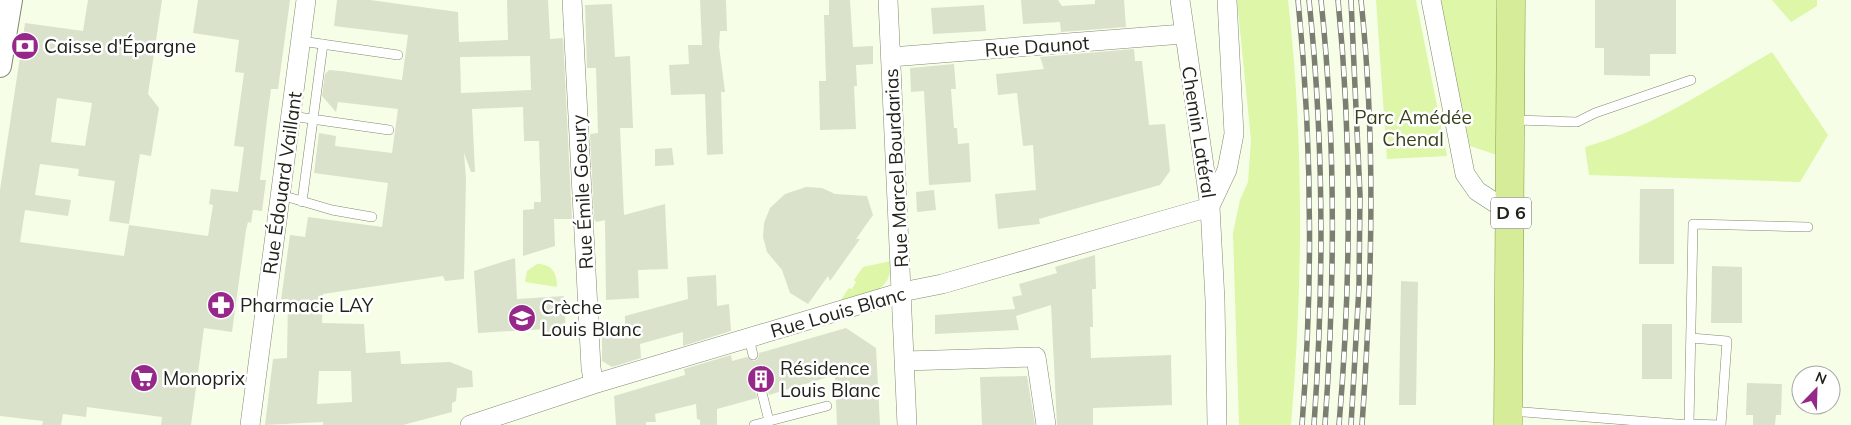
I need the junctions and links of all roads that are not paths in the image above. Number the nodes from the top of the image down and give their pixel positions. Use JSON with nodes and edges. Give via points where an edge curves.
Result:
{"nodes":[{"id":1,"x":306,"y":0,"type":"edge"},
{"id":2,"x":572,"y":0,"type":"edge"},
{"id":3,"x":888,"y":0,"type":"edge"},
{"id":4,"x":1180,"y":0,"type":"edge"},
{"id":5,"x":1228,"y":0,"type":"edge"},
{"id":6,"x":1431,"y":0,"type":"edge"},
{"id":7,"x":1511,"y":0,"type":"edge"},
{"id":8,"x":6,"y":12,"type":"edge"},
{"id":9,"x":1183,"y":34,"type":"junction"},
{"id":10,"x":301,"y":41,"type":"junction"},
{"id":11,"x":323,"y":44,"type":"junction"},
{"id":12,"x":398,"y":55,"type":"dead end"},
{"id":13,"x":891,"y":57,"type":"junction"},
{"id":14,"x":0,"y":66,"type":"edge"},
{"id":15,"x":1692,"y":80,"type":"dead end"},
{"id":16,"x":291,"y":116,"type":"junction"},
{"id":17,"x":313,"y":120,"type":"junction"},
{"id":18,"x":1511,"y":120,"type":"junction"},
{"id":19,"x":389,"y":130,"type":"dead end"},
{"id":20,"x":281,"y":195,"type":"junction"},
{"id":21,"x":302,"y":202,"type":"junction"},
{"id":22,"x":1210,"y":207,"type":"junction"},
{"id":23,"x":1511,"y":213,"type":"junction"},
{"id":24,"x":372,"y":217,"type":"dead end"},
{"id":25,"x":1808,"y":227,"type":"dead end"},
{"id":26,"x":902,"y":292,"type":"junction"},
{"id":27,"x":1691,"y":338,"type":"junction"},
{"id":28,"x":905,"y":360,"type":"junction"},
{"id":29,"x":594,"y":384,"type":"junction"},
{"id":30,"x":760,"y":385,"type":"dead end"},
{"id":31,"x":827,"y":406,"type":"dead end"},
{"id":32,"x":1509,"y":418,"type":"edge"},
{"id":33,"x":769,"y":421,"type":"junction"},
{"id":34,"x":250,"y":425,"type":"edge"},
{"id":35,"x":470,"y":425,"type":"edge"},
{"id":36,"x":754,"y":425,"type":"edge"},
{"id":37,"x":907,"y":425,"type":"edge"},
{"id":38,"x":1046,"y":425,"type":"edge"},
{"id":39,"x":1217,"y":425,"type":"edge"},
{"id":40,"x":1689,"y":425,"type":"edge"},
{"id":41,"x":1721,"y":425,"type":"edge"}],
"edges":[{"from":1,"to":10,"type":"street","name":"Rue Édouard Vaillant"},
{"from":2,"to":29,"type":"street","name":"Rue Émile Goeury"},
{"from":3,"to":13,"type":"street","name":"Rue Marcel Bourdarias"},
{"from":4,"to":9,"type":"street","name":"Chemin Latéral"},
{"from":5,"to":22,"type":"street","name":"Chemin Latéral","via":[[1234,134],[1226,170]]},
{"from":6,"to":23,"type":"street","via":[[1465,174],[1477,191]]},
{"from":7,"to":18,"type":"main road","number":"D 6"},
{"from":8,"to":14,"type":"street"},
{"from":9,"to":13,"type":"street","name":"Rue Daunot"},
{"from":9,"to":22,"type":"street","name":"Chemin Latéral"},
{"from":10,"to":11,"type":"lane"},
{"from":10,"to":16,"type":"street","name":"Rue Édouard Vaillant"},
{"from":11,"to":12,"type":"lane"},
{"from":11,"to":17,"type":"lane"},
{"from":13,"to":26,"type":"street","name":"Rue Marcel Bourdarias"},
{"from":15,"to":18,"type":"lane","via":[[1577,122]]},
{"from":16,"to":17,"type":"lane"},
{"from":16,"to":20,"type":"street","name":"Rue Édouard Vaillant"},
{"from":17,"to":19,"type":"lane"},
{"from":17,"to":21,"type":"lane"},
{"from":18,"to":23,"type":"main road","number":"D 6"},
{"from":20,"to":21,"type":"lane"},
{"from":20,"to":34,"type":"street","name":"Rue Édouard Vaillant"},
{"from":21,"to":24,"type":"lane"},
{"from":22,"to":26,"type":"street","name":"Rue Louis Blanc","via":[[942,284]]},
{"from":22,"to":39,"type":"street"},
{"from":23,"to":32,"type":"main road","number":"D 6"},
{"from":25,"to":27,"type":"lane","via":[[1693,224]]},
{"from":26,"to":28,"type":"street","name":"Rue Marcel Bourdarias"},
{"from":26,"to":29,"type":"street","name":"Rue Louis Blanc","via":[[751,346]]},
{"from":27,"to":40,"type":"lane"},
{"from":27,"to":41,"type":"lane","via":[[1726,341]]},
{"from":28,"to":37,"type":"street","name":"Rue Marcel Bourdarias"},
{"from":28,"to":38,"type":"street","via":[[1036,358]]},
{"from":29,"to":35,"type":"street","name":"Rue Louis Blanc"},
{"from":30,"to":33,"type":"lane"},
{"from":31,"to":33,"type":"lane"},
{"from":32,"to":40,"type":"lane"},
{"from":33,"to":36,"type":"lane"},
{"from":40,"to":41,"type":"lane"}]}
